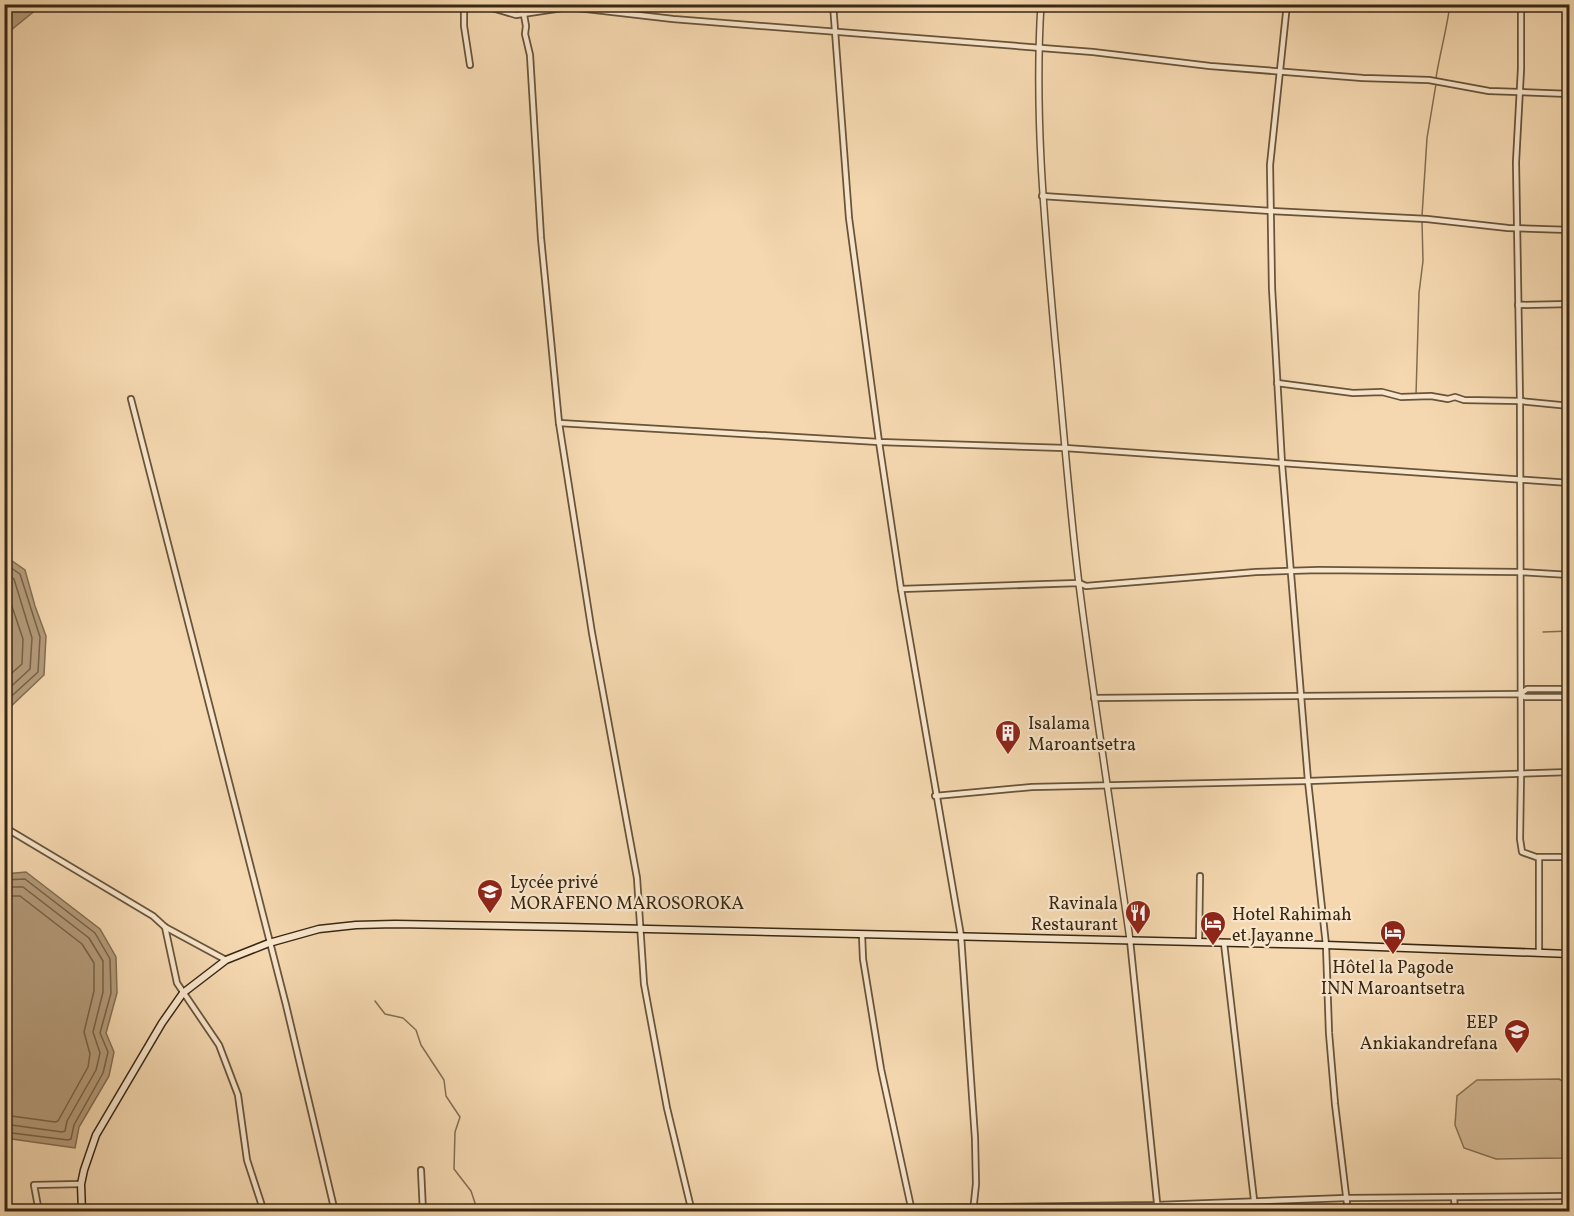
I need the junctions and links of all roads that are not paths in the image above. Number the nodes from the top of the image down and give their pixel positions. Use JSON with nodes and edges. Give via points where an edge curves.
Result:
{"nodes":[{"id":1,"x":464,"y":4,"type":"edge"},
{"id":2,"x":479,"y":4,"type":"edge"},
{"id":3,"x":522,"y":4,"type":"edge"},
{"id":4,"x":833,"y":4,"type":"edge"},
{"id":5,"x":1041,"y":4,"type":"edge"},
{"id":6,"x":1287,"y":4,"type":"edge"},
{"id":7,"x":1521,"y":4,"type":"edge"},
{"id":8,"x":525,"y":15,"type":"junction"},
{"id":9,"x":835,"y":33,"type":"junction"},
{"id":10,"x":1038,"y":48,"type":"junction"},
{"id":11,"x":470,"y":65,"type":"dead end"},
{"id":12,"x":1280,"y":70,"type":"junction"},
{"id":13,"x":1520,"y":93,"type":"junction"},
{"id":14,"x":1569,"y":94,"type":"edge"},
{"id":15,"x":1042,"y":196,"type":"junction"},
{"id":16,"x":1271,"y":211,"type":"junction"},
{"id":17,"x":1518,"y":228,"type":"junction"},
{"id":18,"x":1569,"y":230,"type":"edge"},
{"id":19,"x":1569,"y":304,"type":"edge"},
{"id":20,"x":1518,"y":305,"type":"junction"},
{"id":21,"x":1277,"y":383,"type":"junction"},
{"id":22,"x":131,"y":399,"type":"dead end"},
{"id":23,"x":1520,"y":401,"type":"junction"},
{"id":24,"x":1569,"y":406,"type":"edge"},
{"id":25,"x":560,"y":423,"type":"junction"},
{"id":26,"x":879,"y":442,"type":"junction"},
{"id":27,"x":1065,"y":448,"type":"junction"},
{"id":28,"x":1281,"y":464,"type":"junction"},
{"id":29,"x":1520,"y":478,"type":"junction"},
{"id":30,"x":1569,"y":483,"type":"edge"},
{"id":31,"x":1291,"y":571,"type":"junction"},
{"id":32,"x":1519,"y":572,"type":"junction"},
{"id":33,"x":1569,"y":575,"type":"edge"},
{"id":34,"x":1079,"y":583,"type":"junction"},
{"id":35,"x":901,"y":589,"type":"junction"},
{"id":36,"x":1569,"y":689,"type":"edge"},
{"id":37,"x":1520,"y":694,"type":"junction"},
{"id":38,"x":1301,"y":697,"type":"junction"},
{"id":39,"x":1569,"y":697,"type":"edge"},
{"id":40,"x":1094,"y":698,"type":"junction"},
{"id":41,"x":1569,"y":772,"type":"edge"},
{"id":42,"x":1521,"y":774,"type":"junction"},
{"id":43,"x":1308,"y":782,"type":"junction"},
{"id":44,"x":1108,"y":786,"type":"junction"},
{"id":45,"x":935,"y":796,"type":"junction"},
{"id":46,"x":4,"y":827,"type":"edge"},
{"id":47,"x":1538,"y":857,"type":"junction"},
{"id":48,"x":1569,"y":857,"type":"edge"},
{"id":49,"x":1200,"y":876,"type":"dead end"},
{"id":50,"x":165,"y":927,"type":"junction"},
{"id":51,"x":640,"y":930,"type":"junction"},
{"id":52,"x":862,"y":935,"type":"junction"},
{"id":53,"x":961,"y":936,"type":"junction"},
{"id":54,"x":1130,"y":940,"type":"junction"},
{"id":55,"x":1199,"y":942,"type":"junction"},
{"id":56,"x":269,"y":943,"type":"junction"},
{"id":57,"x":1224,"y":943,"type":"junction"},
{"id":58,"x":1326,"y":945,"type":"junction"},
{"id":59,"x":1539,"y":953,"type":"junction"},
{"id":60,"x":1569,"y":954,"type":"edge"},
{"id":61,"x":226,"y":960,"type":"junction"},
{"id":62,"x":183,"y":993,"type":"junction"},
{"id":63,"x":421,"y":1170,"type":"dead end"},
{"id":64,"x":81,"y":1184,"type":"junction"},
{"id":65,"x":1569,"y":1196,"type":"edge"},
{"id":66,"x":1454,"y":1197,"type":"junction"},
{"id":67,"x":1346,"y":1198,"type":"junction"},
{"id":68,"x":1254,"y":1200,"type":"junction"},
{"id":69,"x":1157,"y":1205,"type":"junction"},
{"id":70,"x":910,"y":1207,"type":"junction"},
{"id":71,"x":974,"y":1209,"type":"edge"},
{"id":72,"x":694,"y":1211,"type":"edge"},
{"id":73,"x":39,"y":1212,"type":"edge"},
{"id":74,"x":82,"y":1212,"type":"edge"},
{"id":75,"x":264,"y":1212,"type":"edge"},
{"id":76,"x":335,"y":1212,"type":"edge"},
{"id":77,"x":423,"y":1212,"type":"edge"},
{"id":78,"x":552,"y":1212,"type":"edge"},
{"id":79,"x":1158,"y":1212,"type":"edge"},
{"id":80,"x":1347,"y":1212,"type":"edge"},
{"id":81,"x":1455,"y":1212,"type":"edge"}],
"edges":[{"from":1,"to":11,"type":"street"},
{"from":2,"to":8,"type":"street"},
{"from":3,"to":8,"type":"street"},
{"from":4,"to":9,"type":"street"},
{"from":5,"to":10,"type":"street"},
{"from":6,"to":12,"type":"street"},
{"from":7,"to":13,"type":"street"},
{"from":8,"to":9,"type":"street","via":[[569,7]]},
{"from":8,"to":25,"type":"street","via":[[541,238]]},
{"from":9,"to":10,"type":"street"},
{"from":9,"to":26,"type":"street","via":[[849,218]]},
{"from":10,"to":12,"type":"street"},
{"from":10,"to":15,"type":"street"},
{"from":12,"to":13,"type":"street","via":[[1429,80]]},
{"from":12,"to":16,"type":"street","via":[[1270,165]]},
{"from":13,"to":14,"type":"street"},
{"from":13,"to":17,"type":"street"},
{"from":15,"to":16,"type":"street"},
{"from":15,"to":27,"type":"street"},
{"from":16,"to":17,"type":"street"},
{"from":16,"to":21,"type":"street"},
{"from":17,"to":18,"type":"street"},
{"from":17,"to":20,"type":"street"},
{"from":19,"to":20,"type":"street"},
{"from":20,"to":23,"type":"street"},
{"from":21,"to":23,"type":"street","via":[[1401,397]]},
{"from":21,"to":28,"type":"street"},
{"from":22,"to":56,"type":"street"},
{"from":23,"to":24,"type":"street"},
{"from":23,"to":29,"type":"street"},
{"from":25,"to":26,"type":"street"},
{"from":25,"to":51,"type":"street","via":[[596,654],[636,872]]},
{"from":26,"to":27,"type":"street"},
{"from":26,"to":35,"type":"street"},
{"from":27,"to":28,"type":"street"},
{"from":27,"to":34,"type":"street"},
{"from":28,"to":29,"type":"street"},
{"from":28,"to":31,"type":"street"},
{"from":29,"to":30,"type":"street"},
{"from":29,"to":32,"type":"street"},
{"from":31,"to":32,"type":"street"},
{"from":31,"to":34,"type":"street","via":[[1086,586]]},
{"from":31,"to":38,"type":"street"},
{"from":32,"to":33,"type":"street"},
{"from":32,"to":37,"type":"street"},
{"from":34,"to":35,"type":"street"},
{"from":34,"to":40,"type":"street"},
{"from":35,"to":45,"type":"street"},
{"from":36,"to":37,"type":"street","via":[[1527,690]]},
{"from":37,"to":38,"type":"street"},
{"from":37,"to":39,"type":"street"},
{"from":37,"to":42,"type":"street"},
{"from":38,"to":40,"type":"street"},
{"from":38,"to":43,"type":"street"},
{"from":40,"to":44,"type":"street"},
{"from":41,"to":42,"type":"street"},
{"from":42,"to":43,"type":"street"},
{"from":42,"to":47,"type":"street","via":[[1520,847],[1526,855]]},
{"from":43,"to":44,"type":"street"},
{"from":43,"to":58,"type":"street"},
{"from":44,"to":45,"type":"street","via":[[1015,788]]},
{"from":44,"to":54,"type":"street"},
{"from":45,"to":53,"type":"street"},
{"from":46,"to":50,"type":"street","via":[[153,916]]},
{"from":47,"to":48,"type":"street"},
{"from":47,"to":59,"type":"street"},
{"from":49,"to":55,"type":"street"},
{"from":50,"to":61,"type":"street"},
{"from":50,"to":62,"type":"street","via":[[176,982]]},
{"from":51,"to":52,"type":"main road"},
{"from":51,"to":56,"type":"main road","via":[[371,925],[319,929]]},
{"from":51,"to":72,"type":"street","via":[[644,984],[667,1108]]},
{"from":52,"to":53,"type":"main road"},
{"from":52,"to":70,"type":"street","via":[[881,1069]]},
{"from":53,"to":54,"type":"main road"},
{"from":53,"to":71,"type":"street","via":[[975,1138]]},
{"from":54,"to":55,"type":"main road"},
{"from":54,"to":69,"type":"street"},
{"from":55,"to":57,"type":"main road"},
{"from":56,"to":61,"type":"main road"},
{"from":56,"to":76,"type":"street"},
{"from":57,"to":58,"type":"main road"},
{"from":57,"to":68,"type":"street"},
{"from":58,"to":59,"type":"main road"},
{"from":58,"to":67,"type":"street","via":[[1329,1033]]},
{"from":59,"to":60,"type":"main road"},
{"from":61,"to":62,"type":"main road"},
{"from":62,"to":64,"type":"main road","via":[[96,1135]]},
{"from":62,"to":75,"type":"street","via":[[220,1047],[238,1095],[246,1155]]},
{"from":63,"to":77,"type":"street"},
{"from":64,"to":73,"type":"street","via":[[34,1185]]},
{"from":64,"to":74,"type":"main road"},
{"from":65,"to":66,"type":"street"},
{"from":66,"to":67,"type":"street"},
{"from":66,"to":81,"type":"street"},
{"from":67,"to":68,"type":"street"},
{"from":67,"to":80,"type":"street"},
{"from":68,"to":69,"type":"street"},
{"from":69,"to":71,"type":"street"},
{"from":69,"to":79,"type":"street"},
{"from":70,"to":71,"type":"street"},
{"from":70,"to":72,"type":"street"},
{"from":72,"to":78,"type":"street"}]}
